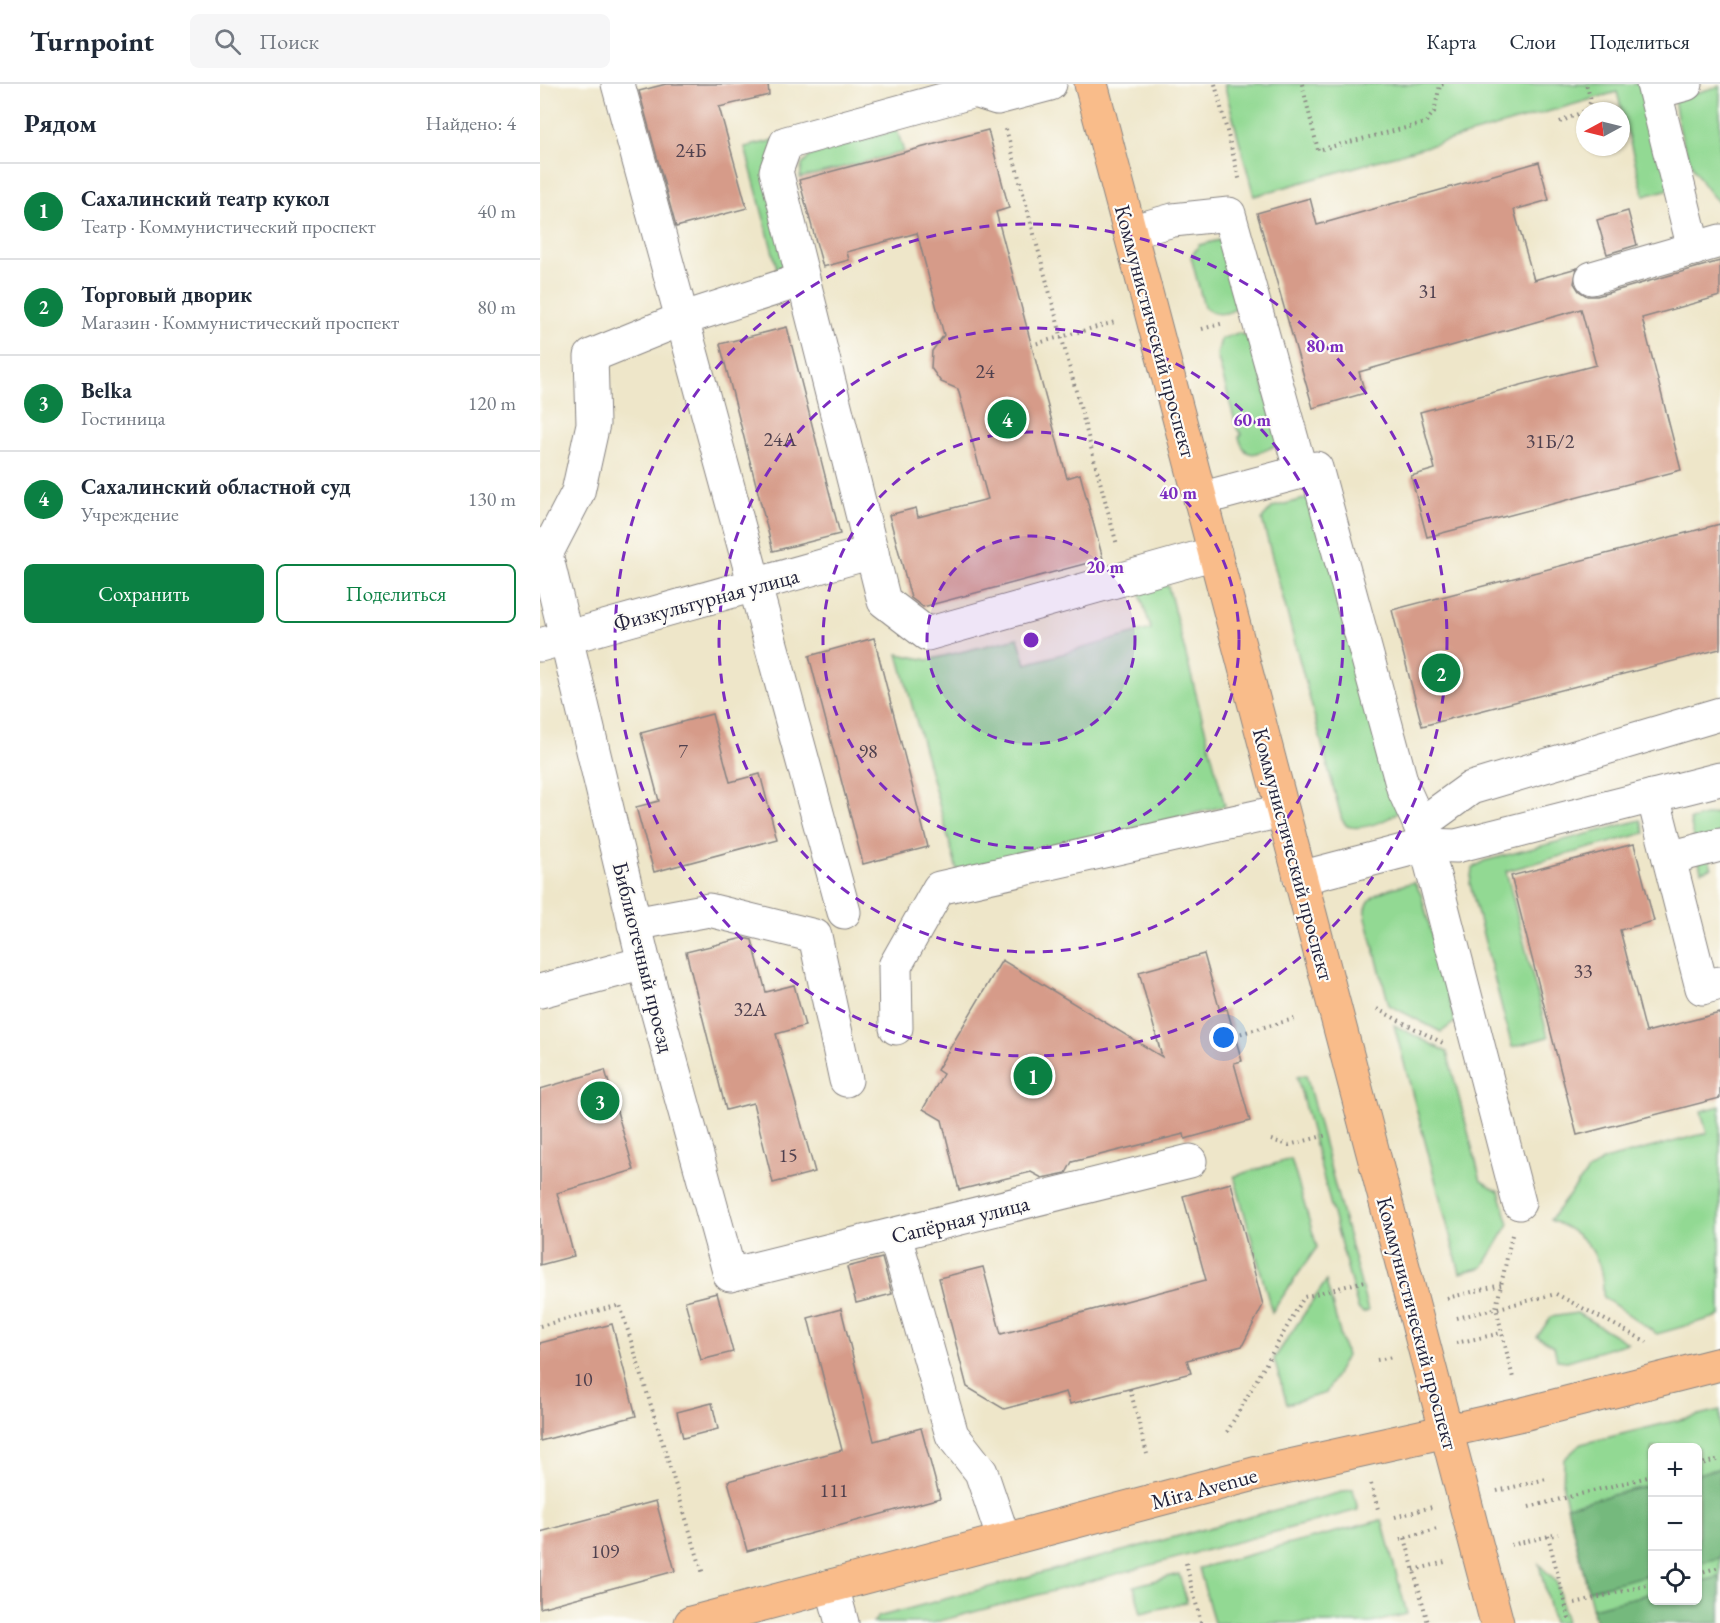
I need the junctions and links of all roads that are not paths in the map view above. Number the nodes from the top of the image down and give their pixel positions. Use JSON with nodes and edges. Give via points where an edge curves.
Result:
{"nodes":[{"id":1,"x":618,"y":84,"type":"edge"},
{"id":2,"x":1050,"y":84,"type":"edge"},
{"id":3,"x":1091,"y":84,"type":"edge"},
{"id":4,"x":1665,"y":87,"type":"edge"},
{"id":5,"x":1130,"y":232,"type":"junction"},
{"id":6,"x":1707,"y":245,"type":"edge"},
{"id":7,"x":1592,"y":278,"type":"dead end"},
{"id":8,"x":802,"y":280,"type":"junction"},
{"id":9,"x":682,"y":319,"type":"junction"},
{"id":10,"x":1301,"y":472,"type":"junction"},
{"id":11,"x":1200,"y":500,"type":"junction"},
{"id":12,"x":872,"y":552,"type":"junction"},
{"id":13,"x":1215,"y":553,"type":"junction"},
{"id":14,"x":755,"y":585,"type":"junction"},
{"id":15,"x":553,"y":641,"type":"edge"},
{"id":16,"x":1720,"y":714,"type":"edge"},
{"id":17,"x":1720,"y":779,"type":"edge"},
{"id":18,"x":1653,"y":796,"type":"junction"},
{"id":19,"x":1282,"y":811,"type":"junction"},
{"id":20,"x":1424,"y":835,"type":"junction"},
{"id":21,"x":1720,"y":845,"type":"edge"},
{"id":22,"x":1669,"y":858,"type":"junction"},
{"id":23,"x":1300,"y":878,"type":"junction"},
{"id":24,"x":844,"y":912,"type":"dead end"},
{"id":25,"x":634,"y":924,"type":"junction"},
{"id":26,"x":644,"y":963,"type":"junction"},
{"id":27,"x":1720,"y":983,"type":"edge"},
{"id":28,"x":540,"y":991,"type":"edge"},
{"id":29,"x":896,"y":1028,"type":"dead end"},
{"id":30,"x":846,"y":1080,"type":"dead end"},
{"id":31,"x":1190,"y":1161,"type":"dead end"},
{"id":32,"x":1519,"y":1203,"type":"road end"},
{"id":33,"x":895,"y":1236,"type":"junction"},
{"id":34,"x":730,"y":1275,"type":"joint"},
{"id":35,"x":1720,"y":1364,"type":"edge"},
{"id":36,"x":1446,"y":1431,"type":"junction"},
{"id":37,"x":1004,"y":1540,"type":"junction"},
{"id":38,"x":832,"y":1586,"type":"junction"},
{"id":39,"x":691,"y":1623,"type":"edge"},
{"id":40,"x":842,"y":1623,"type":"edge"},
{"id":41,"x":1497,"y":1623,"type":"edge"}],
"edges":[{"from":1,"to":9,"type":"lane"},
{"from":2,"to":8,"type":"lane","via":[[997,98],[975,91],[786,143],[776,171]]},
{"from":3,"to":5,"type":"main road","name":"Коммунистический проспект"},
{"from":4,"to":6,"type":"lane"},
{"from":5,"to":10,"type":"lane","via":[[1173,220],[1229,214]]},
{"from":5,"to":11,"type":"main road","name":"Коммунистический проспект"},
{"from":6,"to":7,"type":"lane"},
{"from":8,"to":9,"type":"lane"},
{"from":8,"to":12,"type":"lane"},
{"from":9,"to":14,"type":"lane"},
{"from":9,"to":15,"type":"lane","name":"Библиотечный проезд","via":[[591,343],[593,424],[578,492],[546,554]]},
{"from":10,"to":11,"type":"lane"},
{"from":10,"to":20,"type":"lane","via":[[1316,468],[1402,788]]},
{"from":11,"to":13,"type":"main road","name":"Коммунистический проспект"},
{"from":12,"to":13,"type":"lane","via":[[884,601],[927,634]]},
{"from":12,"to":14,"type":"lane","name":"Физкультурная улица"},
{"from":13,"to":19,"type":"main road","name":"Коммунистический проспект"},
{"from":14,"to":15,"type":"lane","name":"Физкультурная улица"},
{"from":14,"to":24,"type":"lane"},
{"from":15,"to":25,"type":"lane","name":"Библиотечный проезд"},
{"from":16,"to":20,"type":"lane","via":[[1471,788]]},
{"from":17,"to":18,"type":"lane"},
{"from":18,"to":20,"type":"lane","via":[[1456,846]]},
{"from":18,"to":22,"type":"lane"},
{"from":19,"to":23,"type":"main road","name":"Коммунистический проспект"},
{"from":19,"to":29,"type":"lane","via":[[939,888],[895,966]]},
{"from":20,"to":23,"type":"lane"},
{"from":20,"to":32,"type":"lane"},
{"from":21,"to":22,"type":"lane"},
{"from":22,"to":27,"type":"lane","via":[[1702,988]]},
{"from":23,"to":36,"type":"main road","name":"Коммунистический проспект"},
{"from":25,"to":26,"type":"lane","name":"Библиотечный проезд"},
{"from":25,"to":30,"type":"lane","via":[[709,910],[815,936]]},
{"from":26,"to":28,"type":"lane"},
{"from":26,"to":34,"type":"lane","name":"Библиотечный проезд"},
{"from":31,"to":33,"type":"lane","name":"Сапёрная улица"},
{"from":33,"to":34,"type":"lane","name":"Сапёрная улица"},
{"from":33,"to":37,"type":"lane","via":[[952,1435],[981,1472]]},
{"from":35,"to":36,"type":"main road","name":"Mira Avenue"},
{"from":36,"to":37,"type":"main road","name":"Mira Avenue","via":[[1258,1473]]},
{"from":36,"to":41,"type":"main road","name":"Коммунистический проспект"},
{"from":37,"to":38,"type":"main road","name":"Mira Avenue"},
{"from":38,"to":39,"type":"main road","name":"Mira Avenue"},
{"from":38,"to":40,"type":"lane"}]}
